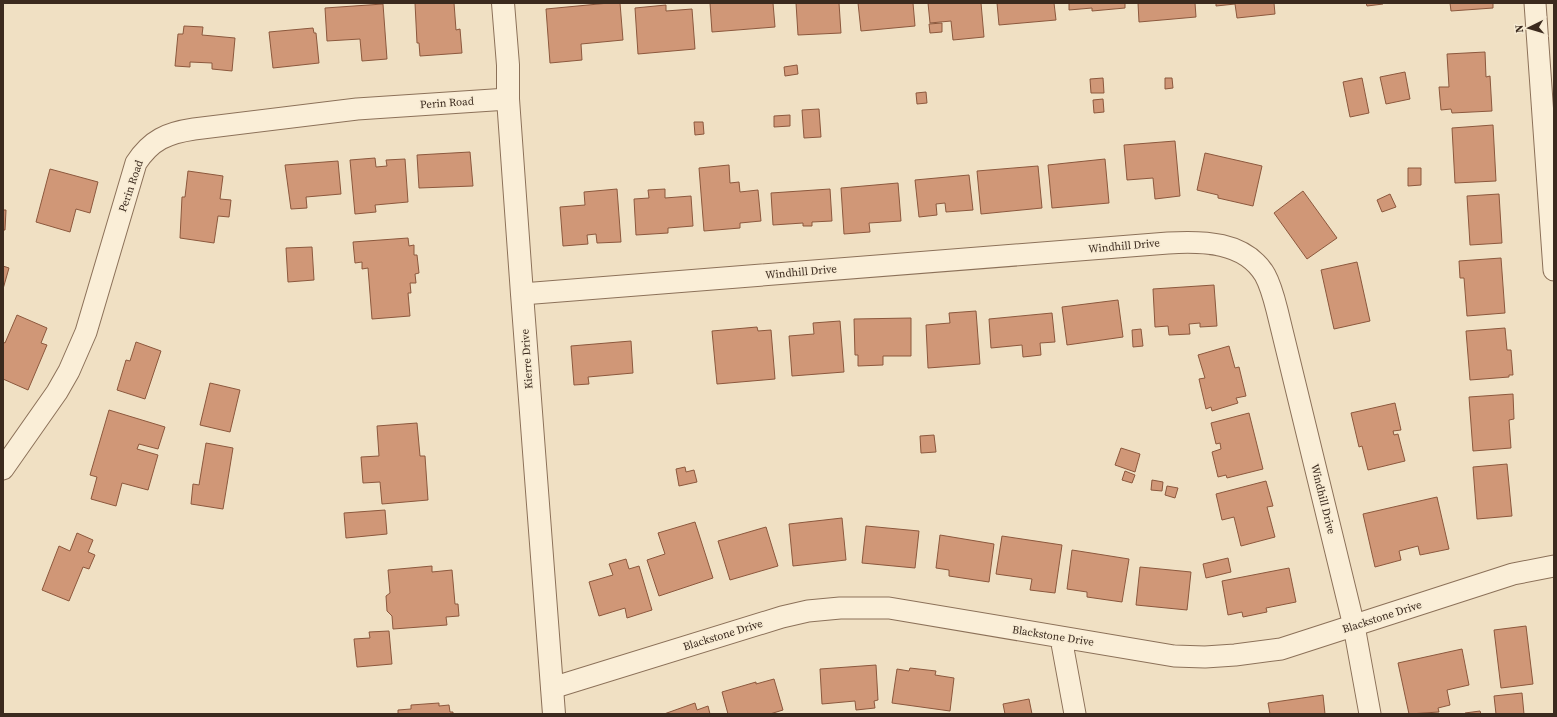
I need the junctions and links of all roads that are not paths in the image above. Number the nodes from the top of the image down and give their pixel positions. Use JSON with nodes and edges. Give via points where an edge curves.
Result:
{"nodes":[{"id":1,"x":503,"y":3,"type":"edge"},
{"id":2,"x":1535,"y":3,"type":"edge"},
{"id":3,"x":508,"y":99,"type":"junction"},
{"id":4,"x":1552,"y":208,"type":"edge"},
{"id":5,"x":1554,"y":270,"type":"edge"},
{"id":6,"x":522,"y":294,"type":"junction"},
{"id":7,"x":3,"y":469,"type":"edge"},
{"id":8,"x":1554,"y":566,"type":"edge"},
{"id":9,"x":1354,"y":626,"type":"junction"},
{"id":10,"x":1061,"y":638,"type":"junction"},
{"id":11,"x":552,"y":688,"type":"junction"},
{"id":12,"x":554,"y":714,"type":"edge"},
{"id":13,"x":1075,"y":714,"type":"edge"},
{"id":14,"x":1370,"y":714,"type":"edge"}],
"edges":[{"from":1,"to":3,"type":"street","name":"Kierre Drive"},
{"from":2,"to":4,"type":"street"},
{"from":3,"to":6,"type":"street","name":"Kierre Drive"},
{"from":3,"to":7,"type":"street","name":"Perin Road","via":[[357,110],[194,128],[181,130],[144,150],[136,163],[86,332],[57,392]]},
{"from":4,"to":5,"type":"street"},
{"from":6,"to":9,"type":"street","name":"Windhill Drive","via":[[1168,243],[1202,242],[1228,247],[1255,263],[1270,285]]},
{"from":6,"to":11,"type":"street","name":"Kierre Drive"},
{"from":8,"to":9,"type":"street","name":"Blackstone Drive","via":[[1514,574]]},
{"from":9,"to":10,"type":"street","name":"Blackstone Drive","via":[[1266,652],[1205,657],[1174,656]]},
{"from":9,"to":14,"type":"street","name":"Windhill Drive"},
{"from":10,"to":11,"type":"street","name":"Blackstone Drive","via":[[889,608],[808,611]]},
{"from":10,"to":13,"type":"street"},
{"from":11,"to":12,"type":"street","name":"Kierre Drive"}]}
